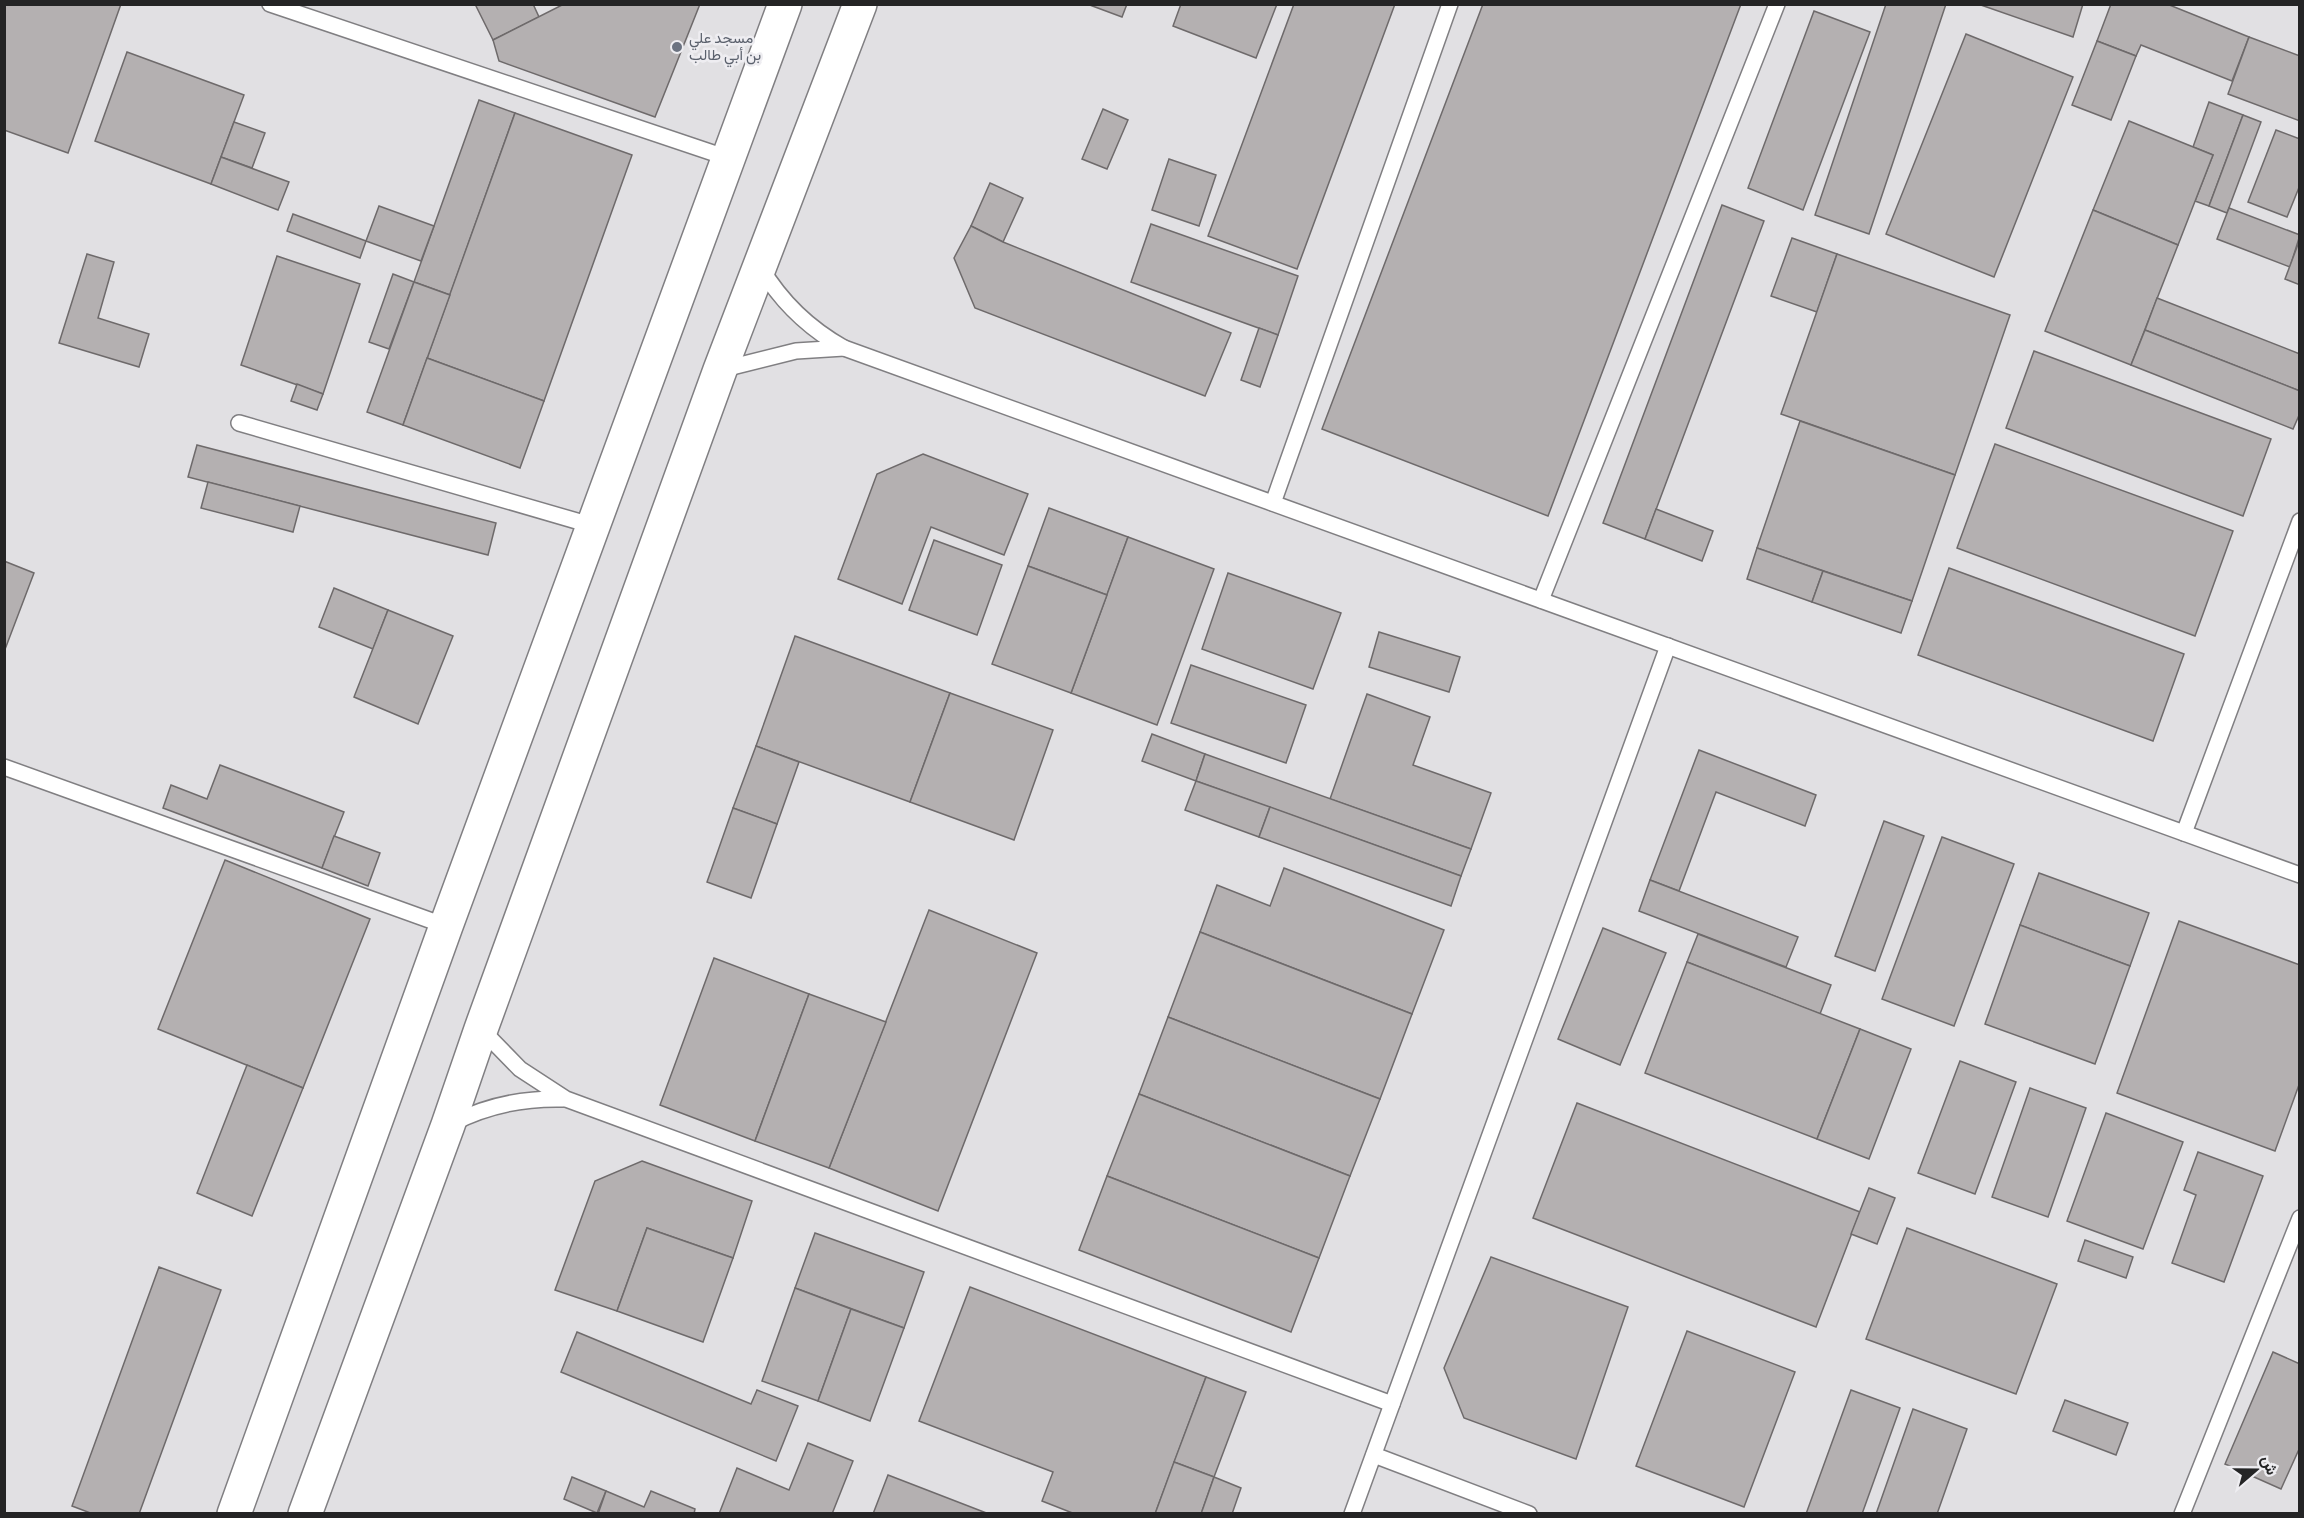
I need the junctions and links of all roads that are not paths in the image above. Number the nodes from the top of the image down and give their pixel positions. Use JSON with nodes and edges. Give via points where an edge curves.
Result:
{"nodes":[{"id":1,"x":270,"y":4,"type":"edge"},
{"id":2,"x":785,"y":4,"type":"edge"},
{"id":3,"x":860,"y":4,"type":"edge"},
{"id":4,"x":1450,"y":4,"type":"edge"},
{"id":5,"x":1777,"y":4,"type":"edge"},
{"id":6,"x":728,"y":158,"type":"junction"},
{"id":7,"x":760,"y":265,"type":"junction"},
{"id":8,"x":844,"y":348,"type":"junction"},
{"id":9,"x":720,"y":370,"type":"junction"},
{"id":10,"x":239,"y":423,"type":"dead end"},
{"id":11,"x":1273,"y":503,"type":"junction"},
{"id":12,"x":2300,"y":522,"type":"edge"},
{"id":13,"x":594,"y":526,"type":"junction"},
{"id":14,"x":1541,"y":600,"type":"junction"},
{"id":15,"x":1668,"y":646,"type":"junction"},
{"id":16,"x":4,"y":767,"type":"edge"},
{"id":17,"x":2184,"y":833,"type":"junction"},
{"id":18,"x":2300,"y":875,"type":"edge"},
{"id":19,"x":446,"y":926,"type":"junction"},
{"id":20,"x":481,"y":1029,"type":"junction"},
{"id":21,"x":566,"y":1099,"type":"junction"},
{"id":22,"x":448,"y":1125,"type":"junction"},
{"id":23,"x":2300,"y":1218,"type":"edge"},
{"id":24,"x":1392,"y":1404,"type":"junction"},
{"id":25,"x":1374,"y":1455,"type":"junction"},
{"id":26,"x":234,"y":1514,"type":"edge"},
{"id":27,"x":305,"y":1514,"type":"edge"},
{"id":28,"x":1352,"y":1514,"type":"edge"},
{"id":29,"x":1529,"y":1514,"type":"edge"},
{"id":30,"x":2182,"y":1514,"type":"edge"}],
"edges":[{"from":1,"to":6,"type":"lane"},
{"from":2,"to":6,"type":"main road"},
{"from":3,"to":7,"type":"main road"},
{"from":4,"to":11,"type":"lane"},
{"from":5,"to":14,"type":"lane"},
{"from":6,"to":13,"type":"main road"},
{"from":7,"to":8,"type":"lane","via":[[782,298],[804,321]]},
{"from":7,"to":9,"type":"main road"},
{"from":8,"to":9,"type":"lane","via":[[796,351]]},
{"from":8,"to":11,"type":"lane"},
{"from":9,"to":20,"type":"main road"},
{"from":10,"to":13,"type":"lane"},
{"from":11,"to":14,"type":"lane"},
{"from":12,"to":17,"type":"lane"},
{"from":13,"to":19,"type":"main road"},
{"from":14,"to":15,"type":"lane"},
{"from":15,"to":17,"type":"lane"},
{"from":15,"to":24,"type":"lane"},
{"from":16,"to":19,"type":"lane"},
{"from":17,"to":18,"type":"lane"},
{"from":19,"to":26,"type":"main road"},
{"from":20,"to":21,"type":"lane","via":[[520,1069]]},
{"from":20,"to":22,"type":"main road"},
{"from":21,"to":22,"type":"lane","via":[[541,1098],[493,1106]]},
{"from":21,"to":24,"type":"lane"},
{"from":22,"to":27,"type":"main road"},
{"from":23,"to":30,"type":"lane"},
{"from":24,"to":25,"type":"lane"},
{"from":25,"to":28,"type":"lane"},
{"from":25,"to":29,"type":"lane"}]}
